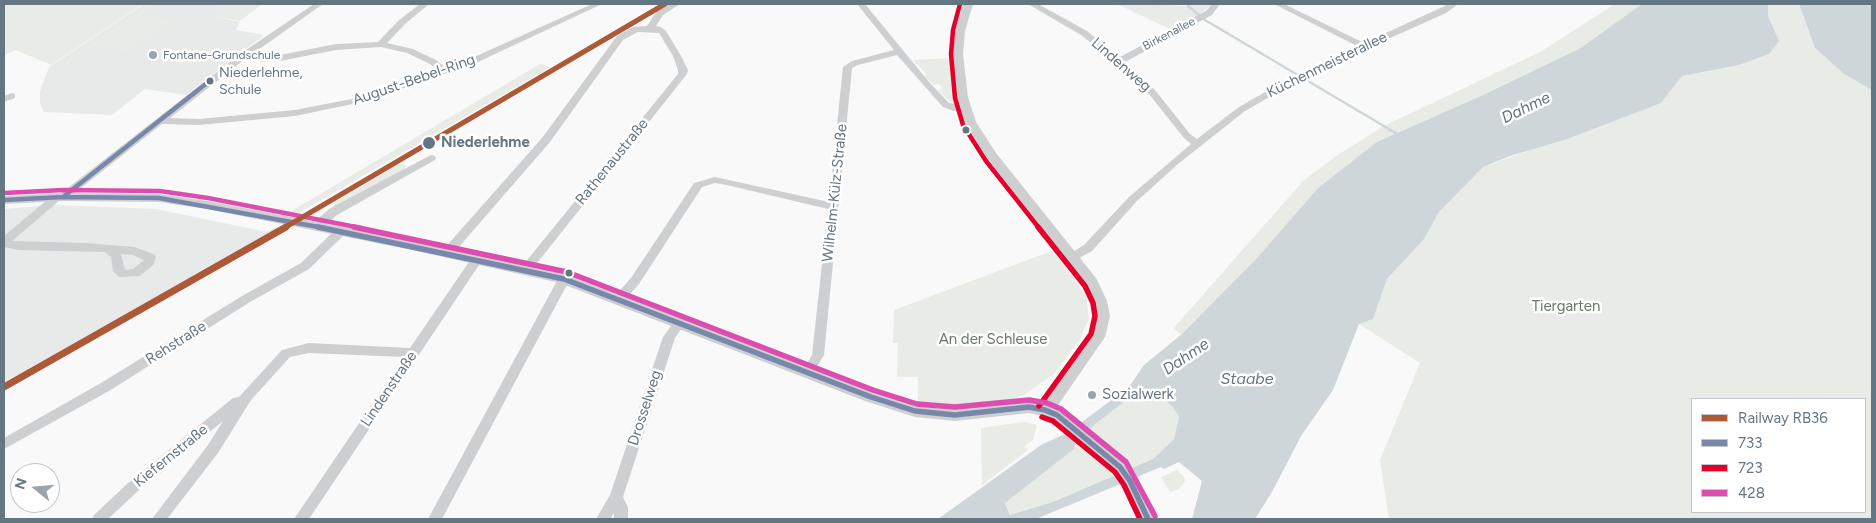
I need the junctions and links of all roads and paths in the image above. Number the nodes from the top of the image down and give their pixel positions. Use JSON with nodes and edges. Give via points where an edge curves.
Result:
{"nodes":[{"id":1,"x":319,"y":4,"type":"edge"},
{"id":2,"x":424,"y":4,"type":"edge"},
{"id":3,"x":598,"y":4,"type":"edge"},
{"id":4,"x":676,"y":4,"type":"edge"},
{"id":5,"x":862,"y":4,"type":"edge"},
{"id":6,"x":968,"y":4,"type":"edge"},
{"id":7,"x":1034,"y":4,"type":"edge"},
{"id":8,"x":1216,"y":4,"type":"edge"},
{"id":9,"x":1278,"y":4,"type":"edge"},
{"id":10,"x":1454,"y":4,"type":"edge"},
{"id":11,"x":651,"y":27,"type":"junction"},
{"id":12,"x":381,"y":44,"type":"junction"},
{"id":13,"x":1362,"y":46,"type":"junction"},
{"id":14,"x":901,"y":51,"type":"junction"},
{"id":15,"x":242,"y":56,"type":"junction"},
{"id":16,"x":1119,"y":61,"type":"junction"},
{"id":17,"x":445,"y":71,"type":"junction"},
{"id":18,"x":965,"y":108,"type":"junction"},
{"id":19,"x":159,"y":121,"type":"junction"},
{"id":20,"x":1196,"y":142,"type":"junction"},
{"id":21,"x":431,"y":158,"type":"dead end"},
{"id":22,"x":60,"y":197,"type":"junction"},
{"id":23,"x":4,"y":200,"type":"edge"},
{"id":24,"x":833,"y":207,"type":"junction"},
{"id":25,"x":316,"y":227,"type":"junction"},
{"id":26,"x":340,"y":232,"type":"junction"},
{"id":27,"x":4,"y":242,"type":"edge"},
{"id":28,"x":108,"y":249,"type":"dead end"},
{"id":29,"x":447,"y":253,"type":"junction"},
{"id":30,"x":1072,"y":258,"type":"junction"},
{"id":31,"x":477,"y":259,"type":"junction"},
{"id":32,"x":526,"y":269,"type":"junction"},
{"id":33,"x":564,"y":279,"type":"junction"},
{"id":34,"x":619,"y":299,"type":"junction"},
{"id":35,"x":680,"y":322,"type":"junction"},
{"id":36,"x":413,"y":353,"type":"junction"},
{"id":37,"x":808,"y":372,"type":"junction"},
{"id":38,"x":246,"y":396,"type":"junction"},
{"id":39,"x":1045,"y":410,"type":"junction"},
{"id":40,"x":4,"y":444,"type":"edge"},
{"id":41,"x":616,"y":497,"type":"junction"},
{"id":42,"x":99,"y":519,"type":"edge"},
{"id":43,"x":158,"y":519,"type":"edge"},
{"id":44,"x":301,"y":519,"type":"edge"},
{"id":45,"x":436,"y":519,"type":"edge"},
{"id":46,"x":603,"y":519,"type":"edge"},
{"id":47,"x":621,"y":519,"type":"edge"},
{"id":48,"x":1148,"y":519,"type":"edge"}],
"edges":[{"from":1,"to":15,"type":"street"},
{"from":2,"to":12,"type":"street"},
{"from":3,"to":17,"type":"street","name":"August-Bebel-Ring"},
{"from":4,"to":11,"type":"street","via":[[660,14]]},
{"from":5,"to":14,"type":"street"},
{"from":6,"to":18,"type":"street","via":[[961,26],[958,54]]},
{"from":7,"to":16,"type":"street","name":"Lindenweg","via":[[1084,33]]},
{"from":8,"to":16,"type":"street","name":"Birkenallee","via":[[1209,13]]},
{"from":9,"to":13,"type":"street"},
{"from":10,"to":13,"type":"street","name":"Küchenmeisterallee"},
{"from":11,"to":29,"type":"street","via":[[636,29],[620,38],[546,140]]},
{"from":11,"to":32,"type":"street","name":"Rathenaustraße","via":[[662,31],[683,70],[682,74]]},
{"from":12,"to":15,"type":"street","via":[[336,47],[280,58]]},
{"from":12,"to":17,"type":"street","via":[[410,51]]},
{"from":13,"to":20,"type":"street","name":"Küchenmeisterallee","via":[[1299,76]]},
{"from":14,"to":18,"type":"street","via":[[946,105]]},
{"from":14,"to":24,"type":"street","name":"Wilhelm-Külz-Straße","via":[[855,62],[848,67]]},
{"from":15,"to":19,"type":"street"},
{"from":16,"to":20,"type":"street","name":"Lindenweg","via":[[1152,92],[1187,136]]},
{"from":17,"to":19,"type":"street","name":"August-Bebel-Ring","via":[[364,99],[309,111],[198,122]]},
{"from":18,"to":30,"type":"street","via":[[983,144]]},
{"from":19,"to":22,"type":"street"},
{"from":20,"to":30,"type":"street","name":"Küchenmeisterallee","via":[[1139,194],[1088,248]]},
{"from":21,"to":25,"type":"street","via":[[333,212]]},
{"from":22,"to":23,"type":"street"},
{"from":22,"to":25,"type":"street","via":[[173,200]]},
{"from":22,"to":27,"type":"street"},
{"from":24,"to":34,"type":"street","via":[[715,180],[698,185]]},
{"from":24,"to":37,"type":"street","name":"Wilhelm-Külz-Straße","via":[[818,355]]},
{"from":25,"to":26,"type":"street"},
{"from":26,"to":29,"type":"street"},
{"from":26,"to":40,"type":"street","name":"Rehstraße","via":[[305,266]]},
{"from":27,"to":28,"type":"street","via":[[18,246]]},
{"from":29,"to":31,"type":"street"},
{"from":30,"to":39,"type":"street","via":[[1091,282],[1103,316],[1090,349]]},
{"from":31,"to":32,"type":"street"},
{"from":31,"to":36,"type":"street","name":"Lindenstraße"},
{"from":32,"to":33,"type":"street"},
{"from":33,"to":34,"type":"street"},
{"from":33,"to":45,"type":"street"},
{"from":34,"to":35,"type":"street"},
{"from":35,"to":37,"type":"street"},
{"from":35,"to":41,"type":"street","name":"Drosselweg","via":[[669,338]]},
{"from":36,"to":38,"type":"street","name":"Kiefernstraße","via":[[297,349],[276,360]]},
{"from":36,"to":44,"type":"street","name":"Lindenstraße"},
{"from":37,"to":39,"type":"street","via":[[871,397],[933,414],[980,414],[1029,407]]},
{"from":38,"to":42,"type":"street","name":"Kiefernstraße","via":[[133,487]]},
{"from":38,"to":43,"type":"street","name":"Kiefernstraße","via":[[213,449]]},
{"from":39,"to":48,"type":"street","via":[[1057,415],[1126,476]]},
{"from":41,"to":46,"type":"street","name":"Drosselweg"},
{"from":41,"to":47,"type":"street","via":[[621,507]]}]}
